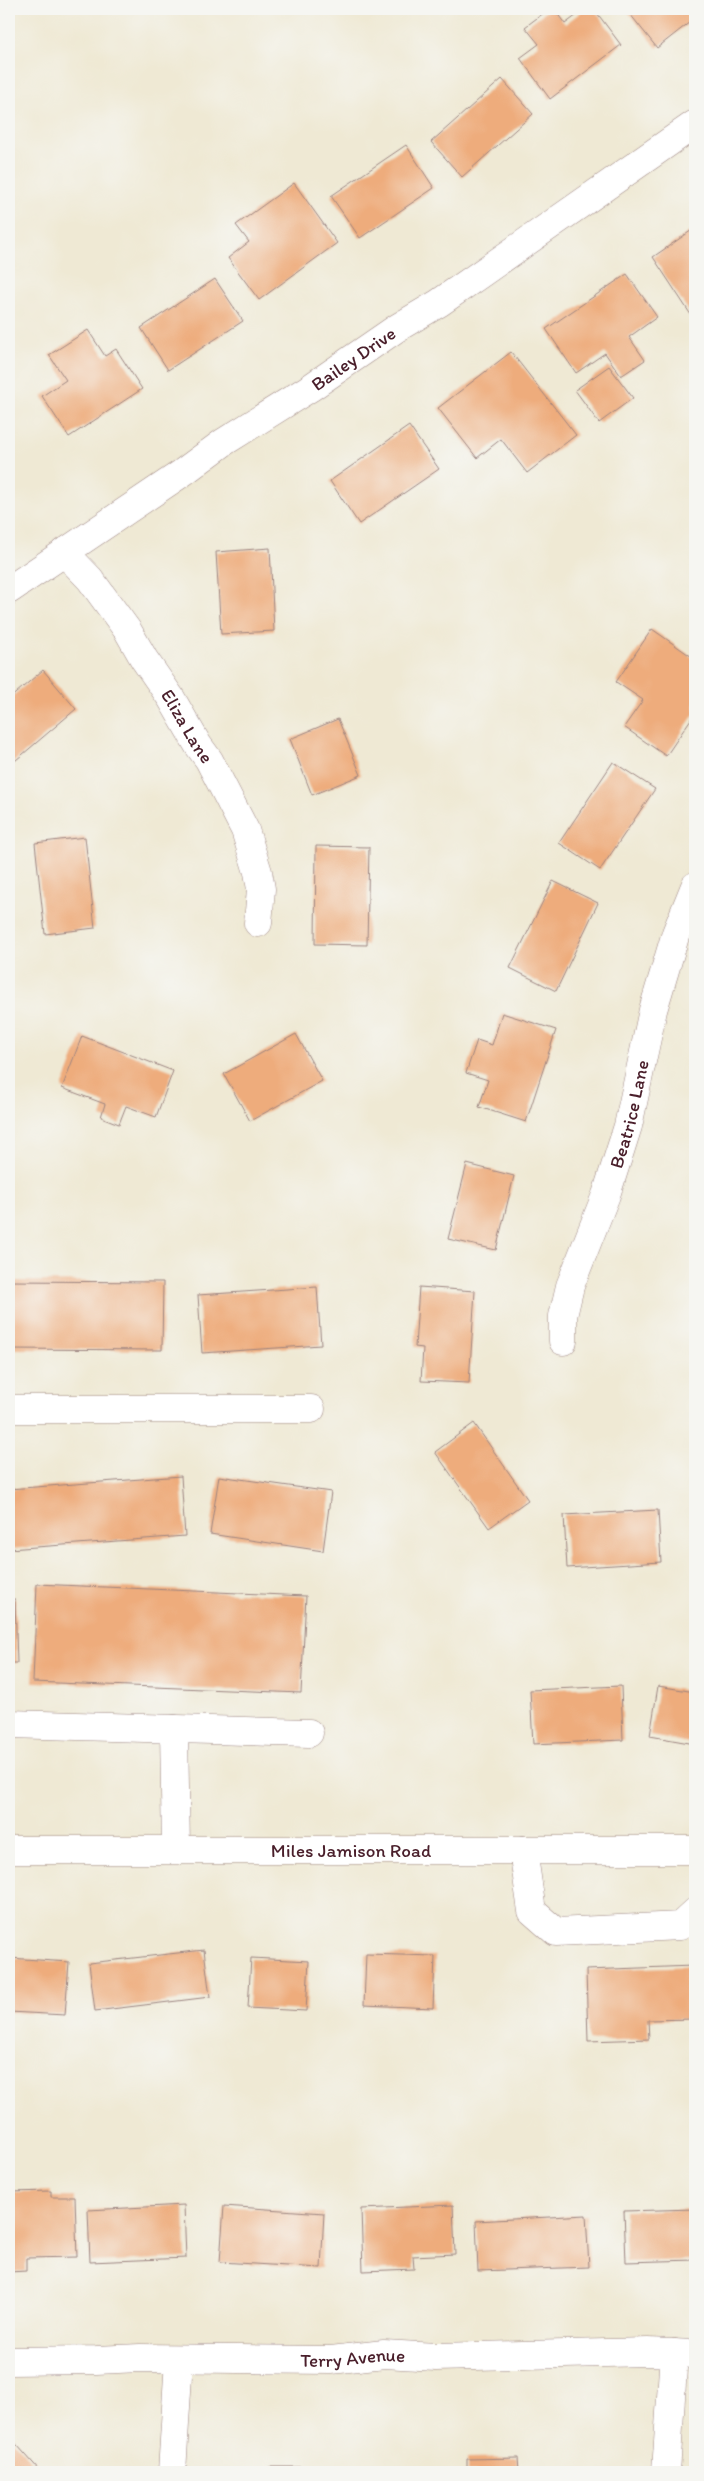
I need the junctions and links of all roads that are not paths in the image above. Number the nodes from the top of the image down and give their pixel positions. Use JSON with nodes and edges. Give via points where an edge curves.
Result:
{"nodes":[{"id":1,"x":695,"y":124,"type":"edge"},
{"id":2,"x":64,"y":552,"type":"junction"},
{"id":3,"x":9,"y":590,"type":"edge"},
{"id":4,"x":695,"y":886,"type":"edge"},
{"id":5,"x":258,"y":923,"type":"dead end"},
{"id":6,"x":563,"y":1341,"type":"dead end"},
{"id":7,"x":311,"y":1409,"type":"dead end"},
{"id":8,"x":9,"y":1410,"type":"edge"},
{"id":9,"x":9,"y":1724,"type":"edge"},
{"id":10,"x":174,"y":1729,"type":"junction"},
{"id":11,"x":308,"y":1733,"type":"dead end"},
{"id":12,"x":176,"y":1849,"type":"junction"},
{"id":13,"x":9,"y":1850,"type":"edge"},
{"id":14,"x":523,"y":1850,"type":"junction"},
{"id":15,"x":695,"y":1850,"type":"edge"},
{"id":16,"x":695,"y":1912,"type":"edge"},
{"id":17,"x":685,"y":2353,"type":"edge"},
{"id":18,"x":179,"y":2359,"type":"junction"},
{"id":19,"x":9,"y":2360,"type":"edge"},
{"id":20,"x":172,"y":2472,"type":"edge"},
{"id":21,"x":666,"y":2472,"type":"edge"}],
"edges":[{"from":1,"to":2,"type":"street","name":"Bailey Drive","via":[[439,303],[224,442]]},
{"from":2,"to":3,"type":"street","name":"Bailey Drive"},
{"from":2,"to":5,"type":"street","name":"Eliza Lane","via":[[90,579],[128,631],[209,760],[244,830],[258,872],[261,890]]},
{"from":4,"to":6,"type":"street","name":"Beatrice Lane","via":[[676,933],[653,1010],[628,1126],[606,1195],[570,1286],[563,1316]]},
{"from":7,"to":8,"type":"street"},
{"from":9,"to":10,"type":"street"},
{"from":10,"to":11,"type":"street"},
{"from":10,"to":12,"type":"street"},
{"from":12,"to":13,"type":"street","name":"Miles Jamison Road"},
{"from":12,"to":14,"type":"street","name":"Miles Jamison Road"},
{"from":14,"to":15,"type":"street","name":"Miles Jamison Road"},
{"from":14,"to":16,"type":"street","via":[[532,1911],[556,1932],[680,1926]]},
{"from":17,"to":18,"type":"street","name":"Terry Avenue","via":[[436,2357],[384,2354],[331,2360]]},
{"from":17,"to":21,"type":"street"},
{"from":18,"to":19,"type":"street","name":"Terry Avenue"},
{"from":18,"to":20,"type":"street"}]}
